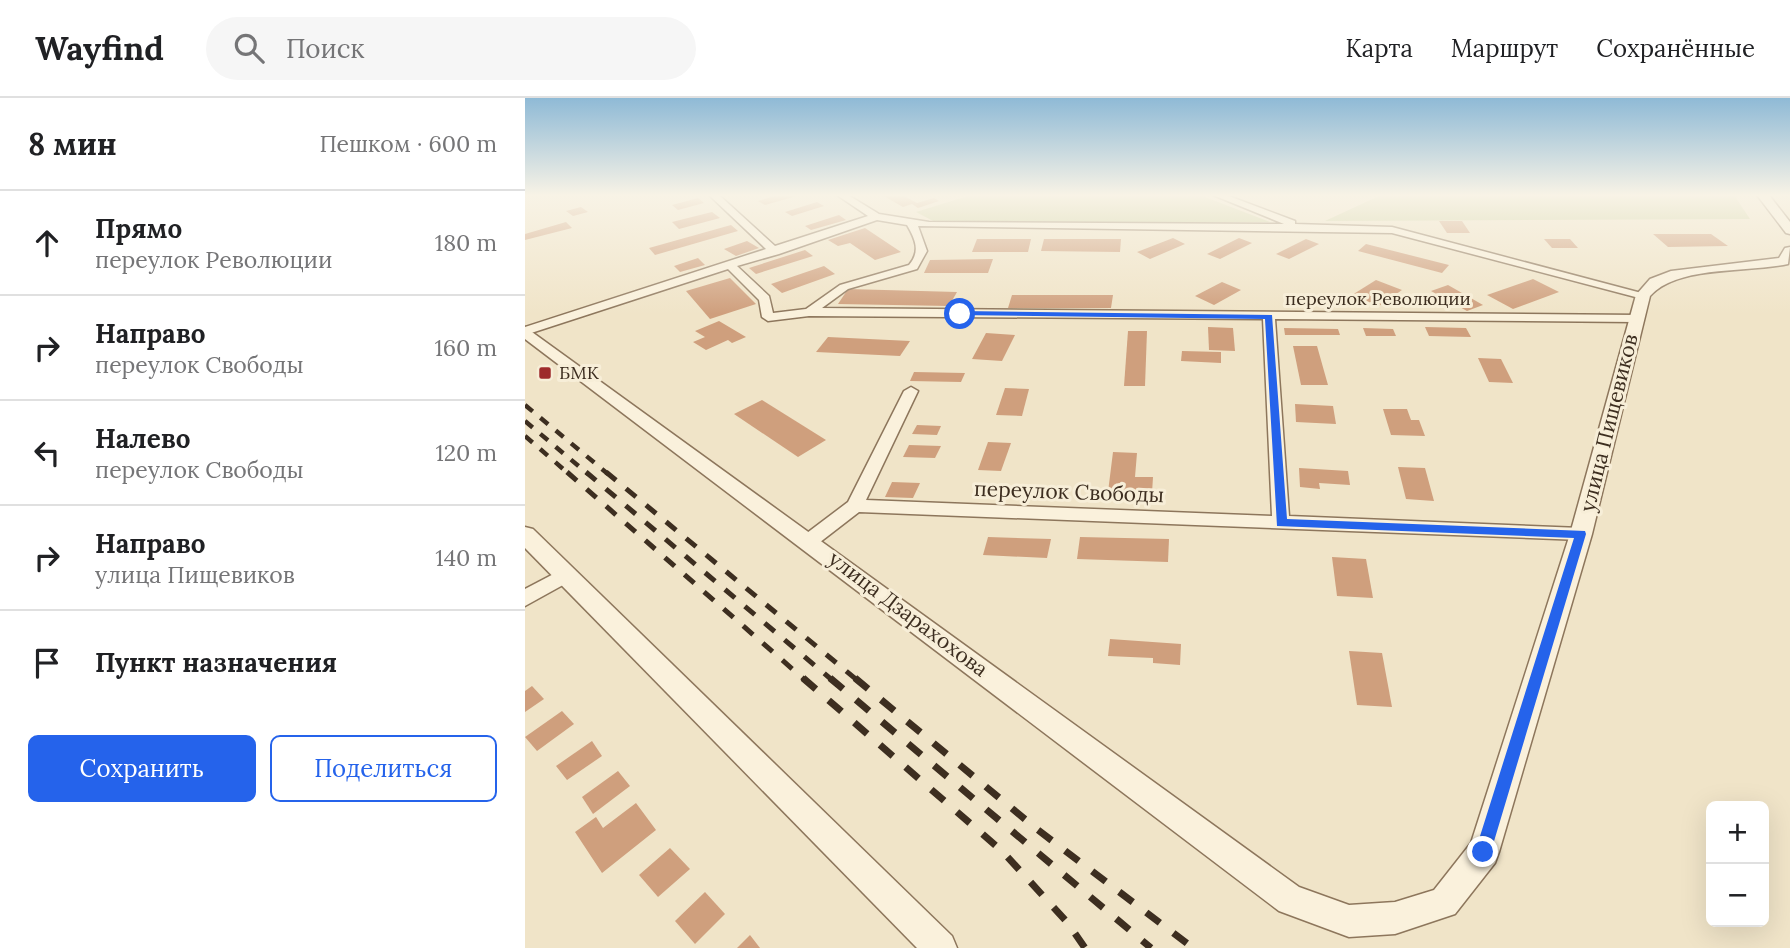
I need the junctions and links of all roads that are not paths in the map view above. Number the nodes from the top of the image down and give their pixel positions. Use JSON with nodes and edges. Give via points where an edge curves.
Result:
{"nodes":[{"id":1,"x":756,"y":235,"type":"edge"},
{"id":2,"x":825,"y":235,"type":"edge"},
{"id":3,"x":918,"y":235,"type":"edge"},
{"id":4,"x":1407,"y":235,"type":"edge"},
{"id":5,"x":1790,"y":251,"type":"edge"},
{"id":6,"x":775,"y":252,"type":"junction"},
{"id":7,"x":731,"y":266,"type":"junction"},
{"id":8,"x":1639,"y":306,"type":"junction"},
{"id":9,"x":809,"y":312,"type":"junction"},
{"id":10,"x":1269,"y":317,"type":"junction"},
{"id":11,"x":525,"y":332,"type":"edge"},
{"id":12,"x":911,"y":391,"type":"dead end"},
{"id":13,"x":855,"y":506,"type":"junction"},
{"id":14,"x":1281,"y":523,"type":"junction"},
{"id":15,"x":1581,"y":534,"type":"junction"},
{"id":16,"x":525,"y":535,"type":"edge"},
{"id":17,"x":809,"y":541,"type":"junction"},
{"id":18,"x":565,"y":575,"type":"junction"},
{"id":19,"x":525,"y":598,"type":"edge"},
{"id":20,"x":1290,"y":900,"type":"joint"},
{"id":21,"x":940,"y":948,"type":"edge"}],
"edges":[{"from":1,"to":6,"type":"street"},
{"from":2,"to":6,"type":"street"},
{"from":3,"to":9,"type":"street","via":[[923,244],[921,259],[913,267],[844,287]]},
{"from":4,"to":8,"type":"street"},
{"from":5,"to":8,"type":"street","via":[[1783,261],[1676,274],[1654,282]]},
{"from":6,"to":7,"type":"street"},
{"from":7,"to":9,"type":"street","name":"переулок Революции","via":[[765,299],[768,317]]},
{"from":7,"to":11,"type":"street"},
{"from":8,"to":10,"type":"street","name":"переулок Революции"},
{"from":8,"to":15,"type":"street","name":"улица Пищевиков"},
{"from":9,"to":10,"type":"street","name":"переулок Революции"},
{"from":10,"to":14,"type":"street"},
{"from":11,"to":17,"type":"street","name":"улица Дзарахохова"},
{"from":12,"to":13,"type":"street"},
{"from":13,"to":14,"type":"street","name":"переулок Свободы"},
{"from":13,"to":17,"type":"street"},
{"from":14,"to":15,"type":"street","name":"переулок Свободы"},
{"from":15,"to":20,"type":"street","name":"улица Пищевиков","via":[[1483,852],[1444,903],[1395,918],[1349,921]]},
{"from":16,"to":18,"type":"street"},
{"from":17,"to":20,"type":"street","name":"улица Дзарахохова"},
{"from":18,"to":19,"type":"street"},
{"from":18,"to":21,"type":"street"}]}
